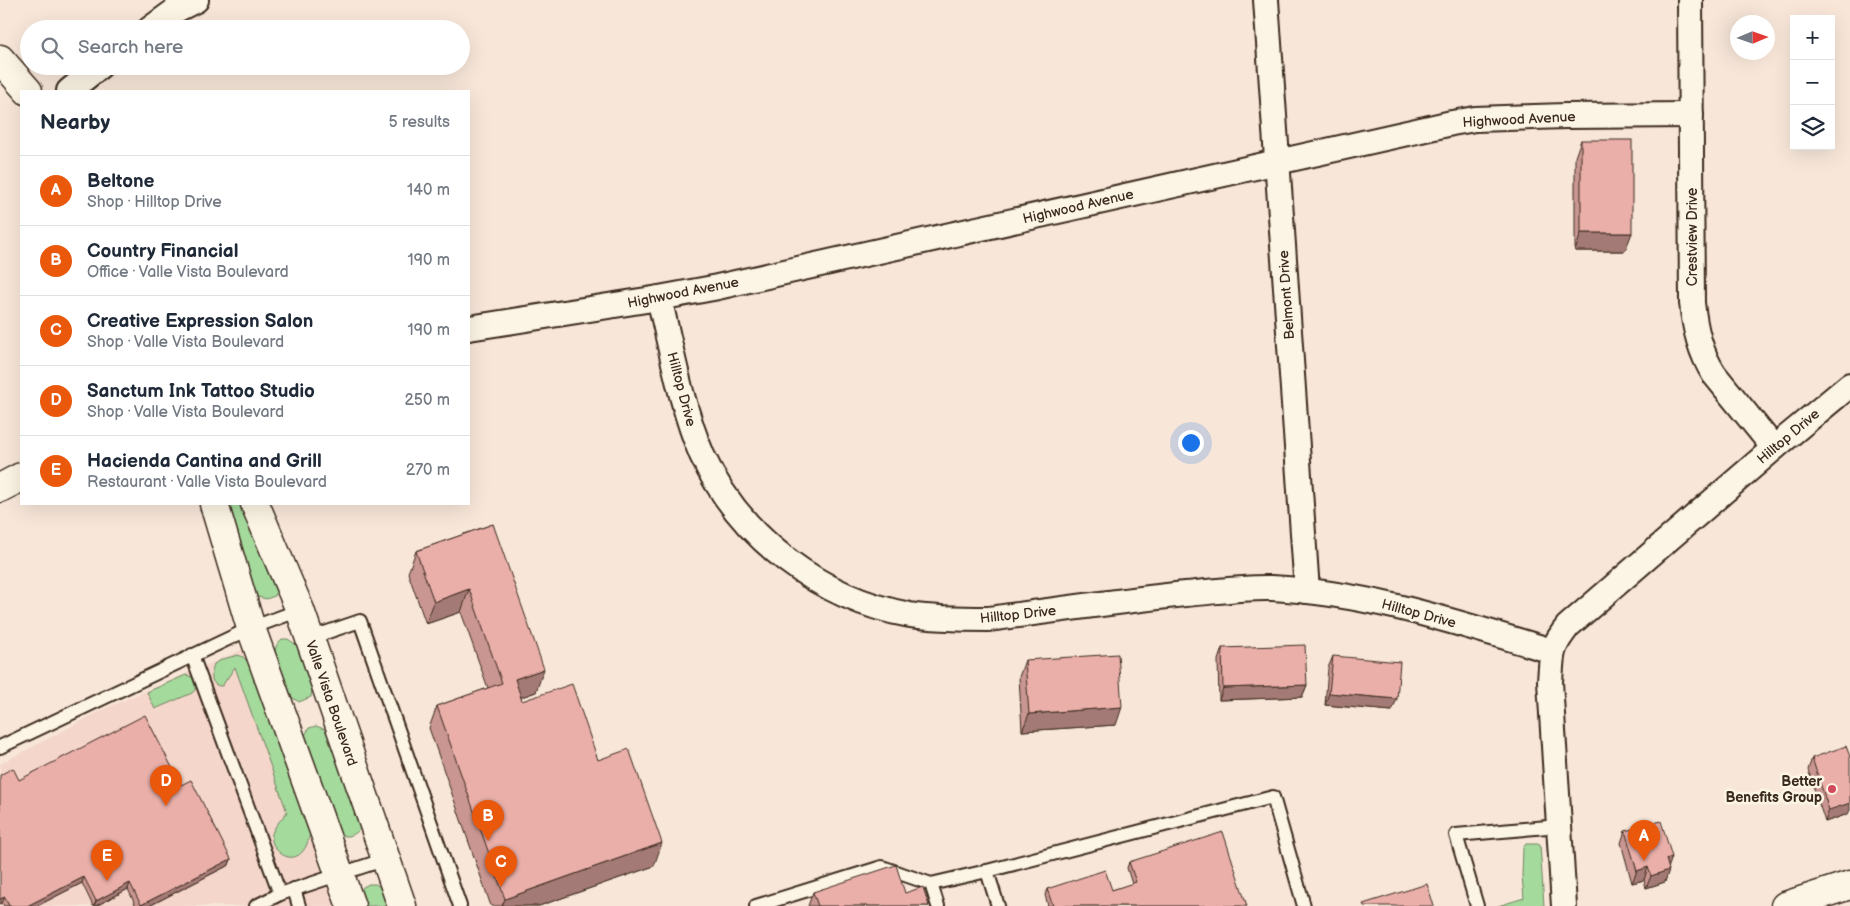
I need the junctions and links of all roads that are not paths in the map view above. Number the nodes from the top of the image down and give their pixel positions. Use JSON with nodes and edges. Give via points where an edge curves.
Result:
{"nodes":[{"id":1,"x":196,"y":0,"type":"edge"},
{"id":2,"x":1266,"y":0,"type":"edge"},
{"id":3,"x":1690,"y":0,"type":"edge"},
{"id":4,"x":164,"y":20,"type":"edge"},
{"id":5,"x":0,"y":59,"type":"edge"},
{"id":6,"x":89,"y":75,"type":"edge"},
{"id":7,"x":27,"y":90,"type":"edge"},
{"id":8,"x":70,"y":90,"type":"edge"},
{"id":9,"x":1691,"y":115,"type":"junction"},
{"id":10,"x":1277,"y":161,"type":"junction"},
{"id":11,"x":659,"y":298,"type":"junction"},
{"id":12,"x":470,"y":328,"type":"edge"},
{"id":13,"x":1850,"y":385,"type":"edge"},
{"id":14,"x":1774,"y":448,"type":"junction"},
{"id":15,"x":20,"y":478,"type":"edge"},
{"id":16,"x":0,"y":488,"type":"edge"},
{"id":17,"x":214,"y":505,"type":"edge"},
{"id":18,"x":255,"y":505,"type":"edge"},
{"id":19,"x":1307,"y":591,"type":"junction"},
{"id":20,"x":300,"y":610,"type":"junction"},
{"id":21,"x":251,"y":628,"type":"junction"},
{"id":22,"x":310,"y":638,"type":"junction"},
{"id":23,"x":1552,"y":651,"type":"junction"},
{"id":24,"x":192,"y":655,"type":"junction"},
{"id":25,"x":0,"y":747,"type":"edge"},
{"id":26,"x":1559,"y":826,"type":"junction"},
{"id":27,"x":386,"y":858,"type":"junction"},
{"id":28,"x":987,"y":871,"type":"junction"},
{"id":29,"x":340,"y":875,"type":"junction"},
{"id":30,"x":931,"y":884,"type":"junction"},
{"id":31,"x":1850,"y":886,"type":"edge"},
{"id":32,"x":294,"y":890,"type":"junction"},
{"id":33,"x":280,"y":894,"type":"junction"},
{"id":34,"x":256,"y":906,"type":"edge"},
{"id":35,"x":299,"y":906,"type":"edge"},
{"id":36,"x":351,"y":906,"type":"edge"},
{"id":37,"x":402,"y":906,"type":"edge"},
{"id":38,"x":460,"y":906,"type":"edge"},
{"id":39,"x":756,"y":906,"type":"edge"},
{"id":40,"x":938,"y":906,"type":"edge"},
{"id":41,"x":998,"y":906,"type":"edge"},
{"id":42,"x":1304,"y":906,"type":"edge"},
{"id":43,"x":1477,"y":906,"type":"edge"},
{"id":44,"x":1564,"y":906,"type":"edge"},
{"id":45,"x":1785,"y":906,"type":"edge"}],
"edges":[{"from":1,"to":4,"type":"street"},
{"from":2,"to":10,"type":"street","name":"Belmont Drive"},
{"from":3,"to":9,"type":"street","name":"Crestview Drive"},
{"from":5,"to":7,"type":"street"},
{"from":6,"to":8,"type":"street"},
{"from":9,"to":10,"type":"street","name":"Highwood Avenue","via":[[1475,119]]},
{"from":9,"to":14,"type":"street","name":"Crestview Drive","via":[[1692,303],[1695,327],[1706,361],[1714,374]]},
{"from":10,"to":11,"type":"street","name":"Highwood Avenue"},
{"from":10,"to":19,"type":"street","name":"Belmont Drive"},
{"from":11,"to":12,"type":"street","name":"Highwood Avenue"},
{"from":11,"to":19,"type":"street","name":"Hilltop Drive","via":[[692,426],[725,496],[773,550],[831,588],[889,610],[948,619],[989,619],[1243,589]]},
{"from":13,"to":14,"type":"street","name":"Hilltop Drive"},
{"from":14,"to":23,"type":"street","name":"Hilltop Drive","via":[[1568,626]]},
{"from":15,"to":16,"type":"street"},
{"from":17,"to":21,"type":"street"},
{"from":18,"to":20,"type":"street","name":"Valle Vista Boulevard"},
{"from":19,"to":23,"type":"street","name":"Hilltop Drive","via":[[1403,607]]},
{"from":20,"to":21,"type":"lane"},
{"from":20,"to":22,"type":"street","name":"Valle Vista Boulevard"},
{"from":21,"to":24,"type":"lane"},
{"from":21,"to":29,"type":"street"},
{"from":22,"to":27,"type":"street","name":"Valle Vista Boulevard"},
{"from":22,"to":38,"type":"lane","via":[[360,621]]},
{"from":23,"to":26,"type":"street","name":"Hilltop Drive","via":[[1550,682]]},
{"from":24,"to":25,"type":"lane"},
{"from":24,"to":33,"type":"lane"},
{"from":26,"to":43,"type":"lane","via":[[1456,835]]},
{"from":26,"to":44,"type":"street","name":"Hilltop Drive"},
{"from":27,"to":29,"type":"lane"},
{"from":27,"to":37,"type":"street","name":"Valle Vista Boulevard"},
{"from":28,"to":30,"type":"lane"},
{"from":28,"to":41,"type":"lane"},
{"from":28,"to":42,"type":"lane","via":[[1273,797]]},
{"from":29,"to":32,"type":"lane"},
{"from":29,"to":36,"type":"street"},
{"from":30,"to":39,"type":"lane","via":[[882,868]]},
{"from":30,"to":40,"type":"lane"},
{"from":31,"to":45,"type":"street"},
{"from":32,"to":33,"type":"lane"},
{"from":32,"to":35,"type":"lane"},
{"from":33,"to":34,"type":"lane"}]}
